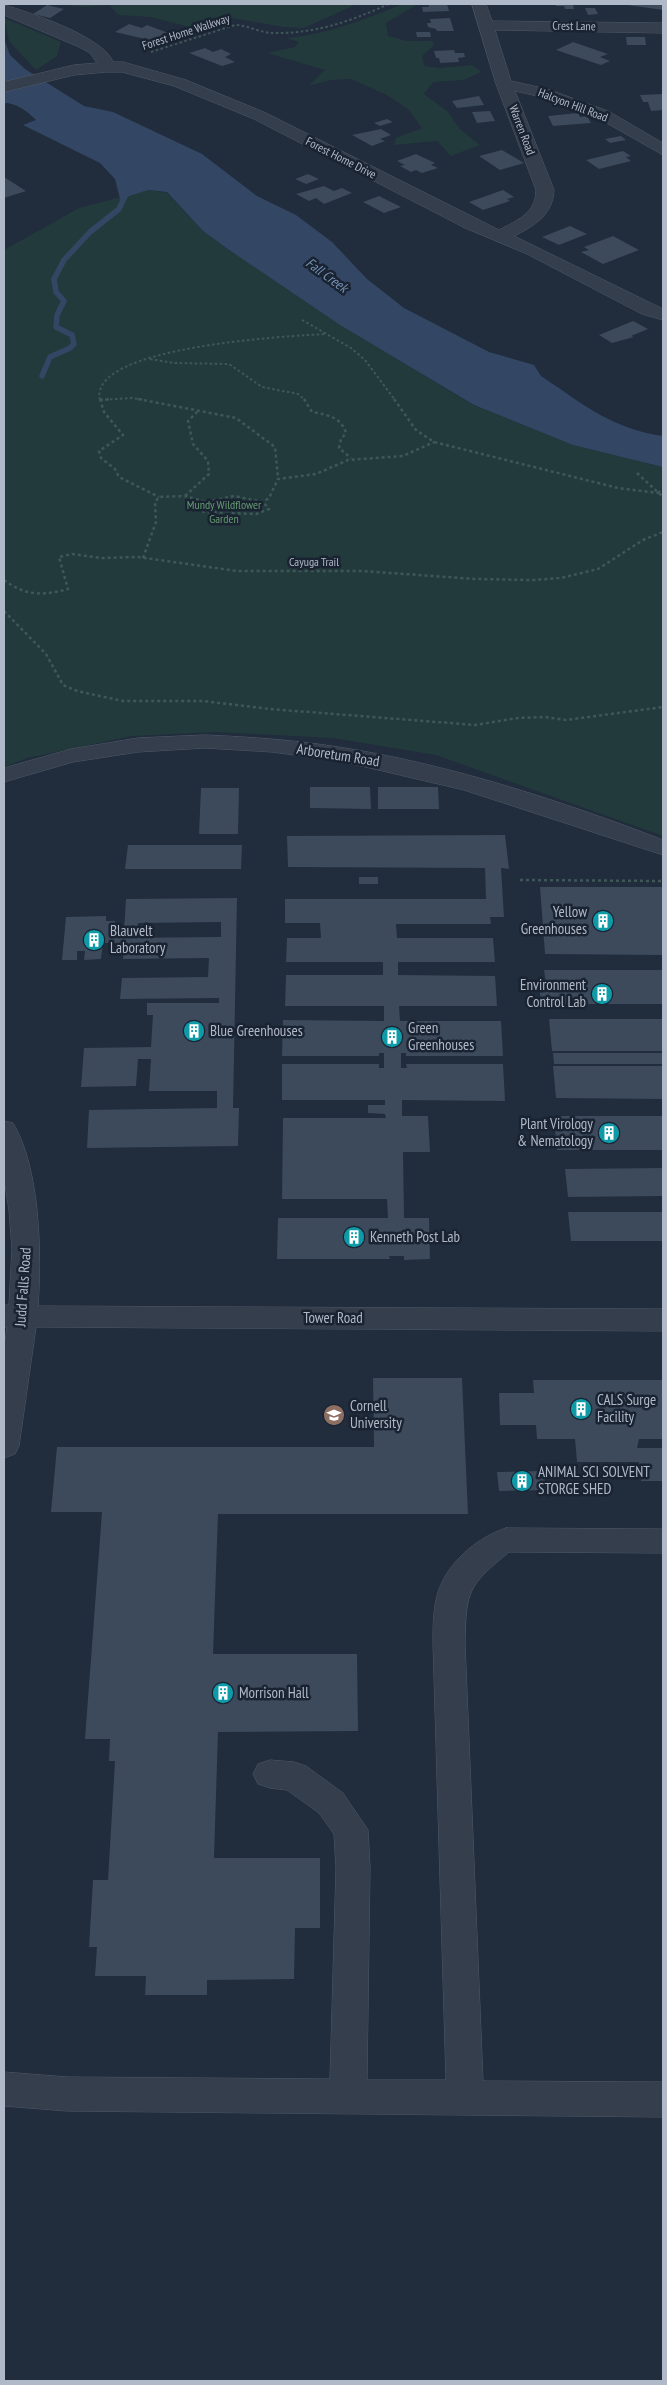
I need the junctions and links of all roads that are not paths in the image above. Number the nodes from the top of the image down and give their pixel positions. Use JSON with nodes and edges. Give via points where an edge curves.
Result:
{"nodes":[{"id":1,"x":479,"y":4,"type":"edge"},
{"id":2,"x":4,"y":10,"type":"edge"},
{"id":3,"x":484,"y":25,"type":"junction"},
{"id":4,"x":663,"y":28,"type":"edge"},
{"id":5,"x":104,"y":61,"type":"junction"},
{"id":6,"x":504,"y":84,"type":"junction"},
{"id":7,"x":4,"y":87,"type":"edge"},
{"id":8,"x":663,"y":150,"type":"edge"},
{"id":9,"x":500,"y":236,"type":"junction"},
{"id":10,"x":663,"y":315,"type":"edge"},
{"id":11,"x":4,"y":775,"type":"edge"},
{"id":12,"x":663,"y":848,"type":"edge"},
{"id":13,"x":4,"y":1130,"type":"edge"},
{"id":14,"x":13,"y":1316,"type":"edge"},
{"id":15,"x":663,"y":1320,"type":"edge"},
{"id":16,"x":4,"y":1446,"type":"edge"},
{"id":17,"x":663,"y":1541,"type":"edge"},
{"id":18,"x":270,"y":1774,"type":"dead end"},
{"id":19,"x":4,"y":2090,"type":"edge"},
{"id":20,"x":348,"y":2097,"type":"junction"},
{"id":21,"x":465,"y":2098,"type":"junction"},
{"id":22,"x":663,"y":2100,"type":"edge"}],
"edges":[{"from":1,"to":3,"type":"street","name":"Warren Road"},
{"from":2,"to":5,"type":"street","via":[[46,25]]},
{"from":3,"to":4,"type":"street","name":"Crest Lane"},
{"from":3,"to":6,"type":"street","name":"Warren Road"},
{"from":5,"to":7,"type":"street","name":"Forest Home Drive"},
{"from":5,"to":9,"type":"street","name":"Forest Home Drive","via":[[154,74],[215,96]]},
{"from":6,"to":8,"type":"street","name":"Halcyon Hill Road","via":[[541,92],[602,114]]},
{"from":6,"to":9,"type":"street","name":"Warren Road","via":[[546,198],[535,216]]},
{"from":9,"to":10,"type":"street","name":"Forest Home Drive"},
{"from":11,"to":12,"type":"street","name":"Arboretum Road","via":[[71,756],[140,744],[175,741],[299,748],[360,756],[419,769]]},
{"from":13,"to":14,"type":"street","name":"Judd Falls Road","via":[[25,1209],[27,1261]]},
{"from":14,"to":15,"type":"street","name":"Tower Road"},
{"from":14,"to":16,"type":"street","name":"Judd Falls Road"},
{"from":17,"to":21,"type":"street","via":[[506,1540],[464,1574],[452,1596],[449,1643]]},
{"from":18,"to":20,"type":"street","via":[[294,1776],[331,1803],[351,1830]]},
{"from":19,"to":20,"type":"street","via":[[67,2094]]},
{"from":20,"to":21,"type":"street"},
{"from":21,"to":22,"type":"street"}]}
